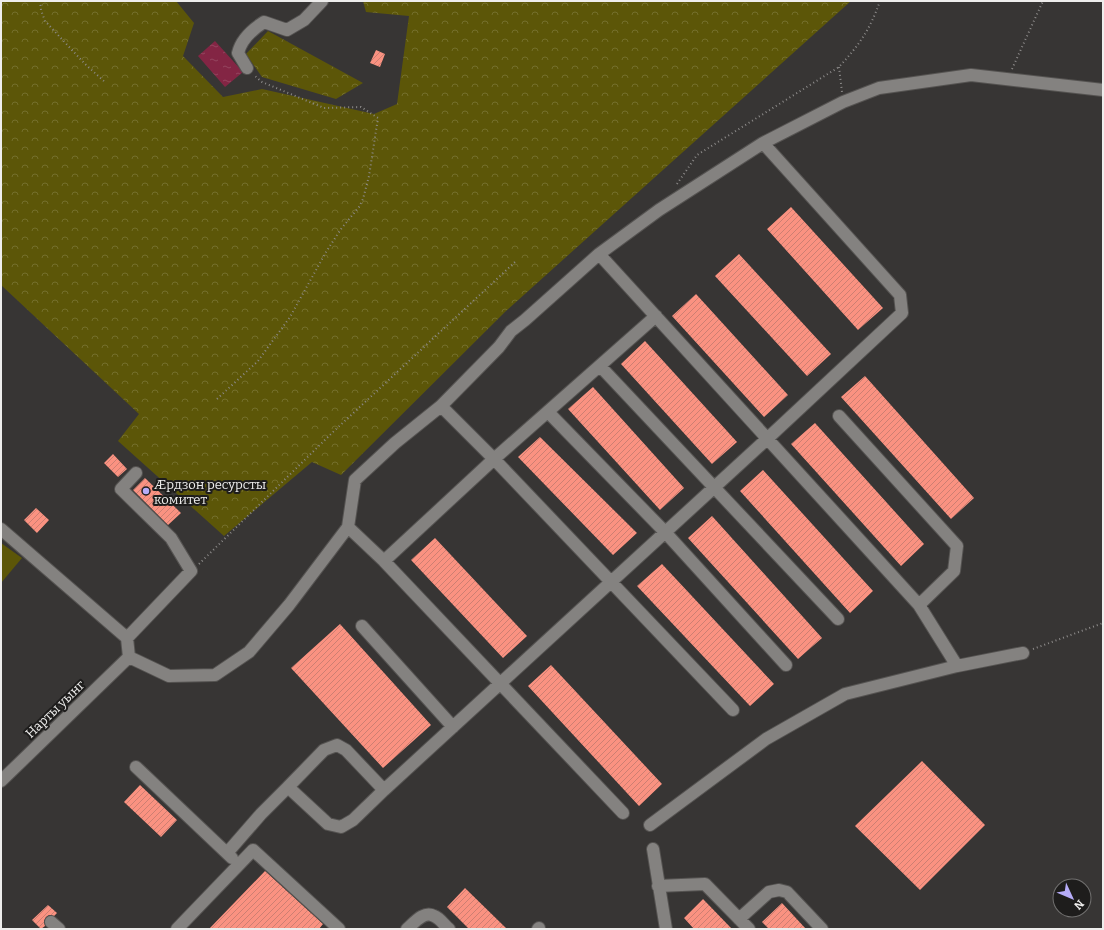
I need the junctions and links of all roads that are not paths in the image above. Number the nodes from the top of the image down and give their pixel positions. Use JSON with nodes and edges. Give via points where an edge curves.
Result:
{"nodes":[{"id":1,"x":322,"y":1,"type":"edge"},
{"id":2,"x":247,"y":68,"type":"road end"},
{"id":3,"x":1103,"y":90,"type":"edge"},
{"id":4,"x":763,"y":143,"type":"junction"},
{"id":5,"x":599,"y":254,"type":"junction"},
{"id":6,"x":656,"y":316,"type":"junction"},
{"id":7,"x":600,"y":366,"type":"junction"},
{"id":8,"x":441,"y":406,"type":"junction"},
{"id":9,"x":548,"y":412,"type":"junction"},
{"id":10,"x":840,"y":416,"type":"dead end"},
{"id":11,"x":768,"y":438,"type":"junction"},
{"id":12,"x":494,"y":459,"type":"junction"},
{"id":13,"x":136,"y":473,"type":"dead end"},
{"id":14,"x":714,"y":487,"type":"junction"},
{"id":15,"x":348,"y":527,"type":"junction"},
{"id":16,"x":1,"y":529,"type":"edge"},
{"id":17,"x":665,"y":532,"type":"junction"},
{"id":18,"x":384,"y":561,"type":"junction"},
{"id":19,"x":612,"y":581,"type":"junction"},
{"id":20,"x":919,"y":605,"type":"junction"},
{"id":21,"x":838,"y":619,"type":"dead end"},
{"id":22,"x":362,"y":626,"type":"dead end"},
{"id":23,"x":126,"y":638,"type":"junction"},
{"id":24,"x":1022,"y":653,"type":"road end"},
{"id":25,"x":129,"y":657,"type":"junction"},
{"id":26,"x":786,"y":665,"type":"dead end"},
{"id":27,"x":957,"y":666,"type":"junction"},
{"id":28,"x":502,"y":683,"type":"junction"},
{"id":29,"x":733,"y":710,"type":"dead end"},
{"id":30,"x":453,"y":727,"type":"junction"},
{"id":31,"x":136,"y":767,"type":"dead end"},
{"id":32,"x":1,"y":781,"type":"edge"},
{"id":33,"x":288,"y":788,"type":"junction"},
{"id":34,"x":384,"y":790,"type":"junction"},
{"id":35,"x":623,"y":813,"type":"dead end"},
{"id":36,"x":650,"y":825,"type":"dead end"},
{"id":37,"x":653,"y":849,"type":"dead end"},
{"id":38,"x":226,"y":853,"type":"junction"},
{"id":39,"x":239,"y":864,"type":"junction"},
{"id":40,"x":658,"y":886,"type":"junction"},
{"id":41,"x":739,"y":919,"type":"junction"},
{"id":42,"x":177,"y":929,"type":"edge"},
{"id":43,"x":339,"y":929,"type":"edge"},
{"id":44,"x":407,"y":929,"type":"edge"},
{"id":45,"x":449,"y":929,"type":"edge"},
{"id":46,"x":666,"y":929,"type":"edge"},
{"id":47,"x":749,"y":929,"type":"edge"},
{"id":48,"x":822,"y":929,"type":"edge"}],
"edges":[{"from":1,"to":2,"type":"street","via":[[304,20],[287,30],[264,22],[257,26],[239,46],[238,53]]},
{"from":3,"to":4,"type":"street","via":[[971,75],[879,88],[843,102]]},
{"from":4,"to":5,"type":"street","via":[[660,210]]},
{"from":4,"to":11,"type":"street","via":[[900,295],[902,313]]},
{"from":5,"to":6,"type":"street"},
{"from":5,"to":8,"type":"street","via":[[511,331],[499,347]]},
{"from":6,"to":7,"type":"street"},
{"from":6,"to":11,"type":"street"},
{"from":7,"to":9,"type":"street"},
{"from":7,"to":14,"type":"street"},
{"from":8,"to":12,"type":"street"},
{"from":8,"to":15,"type":"street","via":[[355,480]]},
{"from":9,"to":12,"type":"street"},
{"from":9,"to":17,"type":"street"},
{"from":10,"to":20,"type":"street","via":[[957,546],[954,571]]},
{"from":11,"to":14,"type":"street"},
{"from":11,"to":20,"type":"street"},
{"from":12,"to":18,"type":"street"},
{"from":12,"to":19,"type":"street"},
{"from":13,"to":23,"type":"street","via":[[121,489],[171,538],[191,571]]},
{"from":14,"to":17,"type":"street"},
{"from":14,"to":21,"type":"street"},
{"from":15,"to":18,"type":"street"},
{"from":15,"to":25,"type":"street","via":[[289,605],[249,652],[215,675],[169,676]]},
{"from":16,"to":23,"type":"street"},
{"from":17,"to":19,"type":"street"},
{"from":17,"to":26,"type":"street"},
{"from":18,"to":28,"type":"street"},
{"from":19,"to":28,"type":"street"},
{"from":19,"to":29,"type":"street"},
{"from":20,"to":27,"type":"street"},
{"from":22,"to":30,"type":"street"},
{"from":23,"to":25,"type":"street"},
{"from":24,"to":27,"type":"street"},
{"from":25,"to":32,"type":"street","name":"Нарты уынг"},
{"from":27,"to":36,"type":"street","via":[[845,694],[766,739]]},
{"from":28,"to":30,"type":"street"},
{"from":28,"to":35,"type":"street"},
{"from":30,"to":34,"type":"street"},
{"from":31,"to":38,"type":"street"},
{"from":33,"to":34,"type":"street","via":[[328,824],[341,827],[353,820]]},
{"from":33,"to":34,"type":"street","via":[[324,750],[337,745],[346,750]]},
{"from":33,"to":38,"type":"street"},
{"from":37,"to":40,"type":"street"},
{"from":38,"to":39,"type":"street"},
{"from":39,"to":42,"type":"street"},
{"from":39,"to":43,"type":"street","via":[[253,850]]},
{"from":40,"to":41,"type":"street","via":[[705,884]]},
{"from":40,"to":46,"type":"street"},
{"from":41,"to":47,"type":"street"},
{"from":41,"to":48,"type":"street","via":[[769,892],[779,890],[787,892]]},
{"from":44,"to":45,"type":"street","via":[[427,914],[434,915]]}]}
